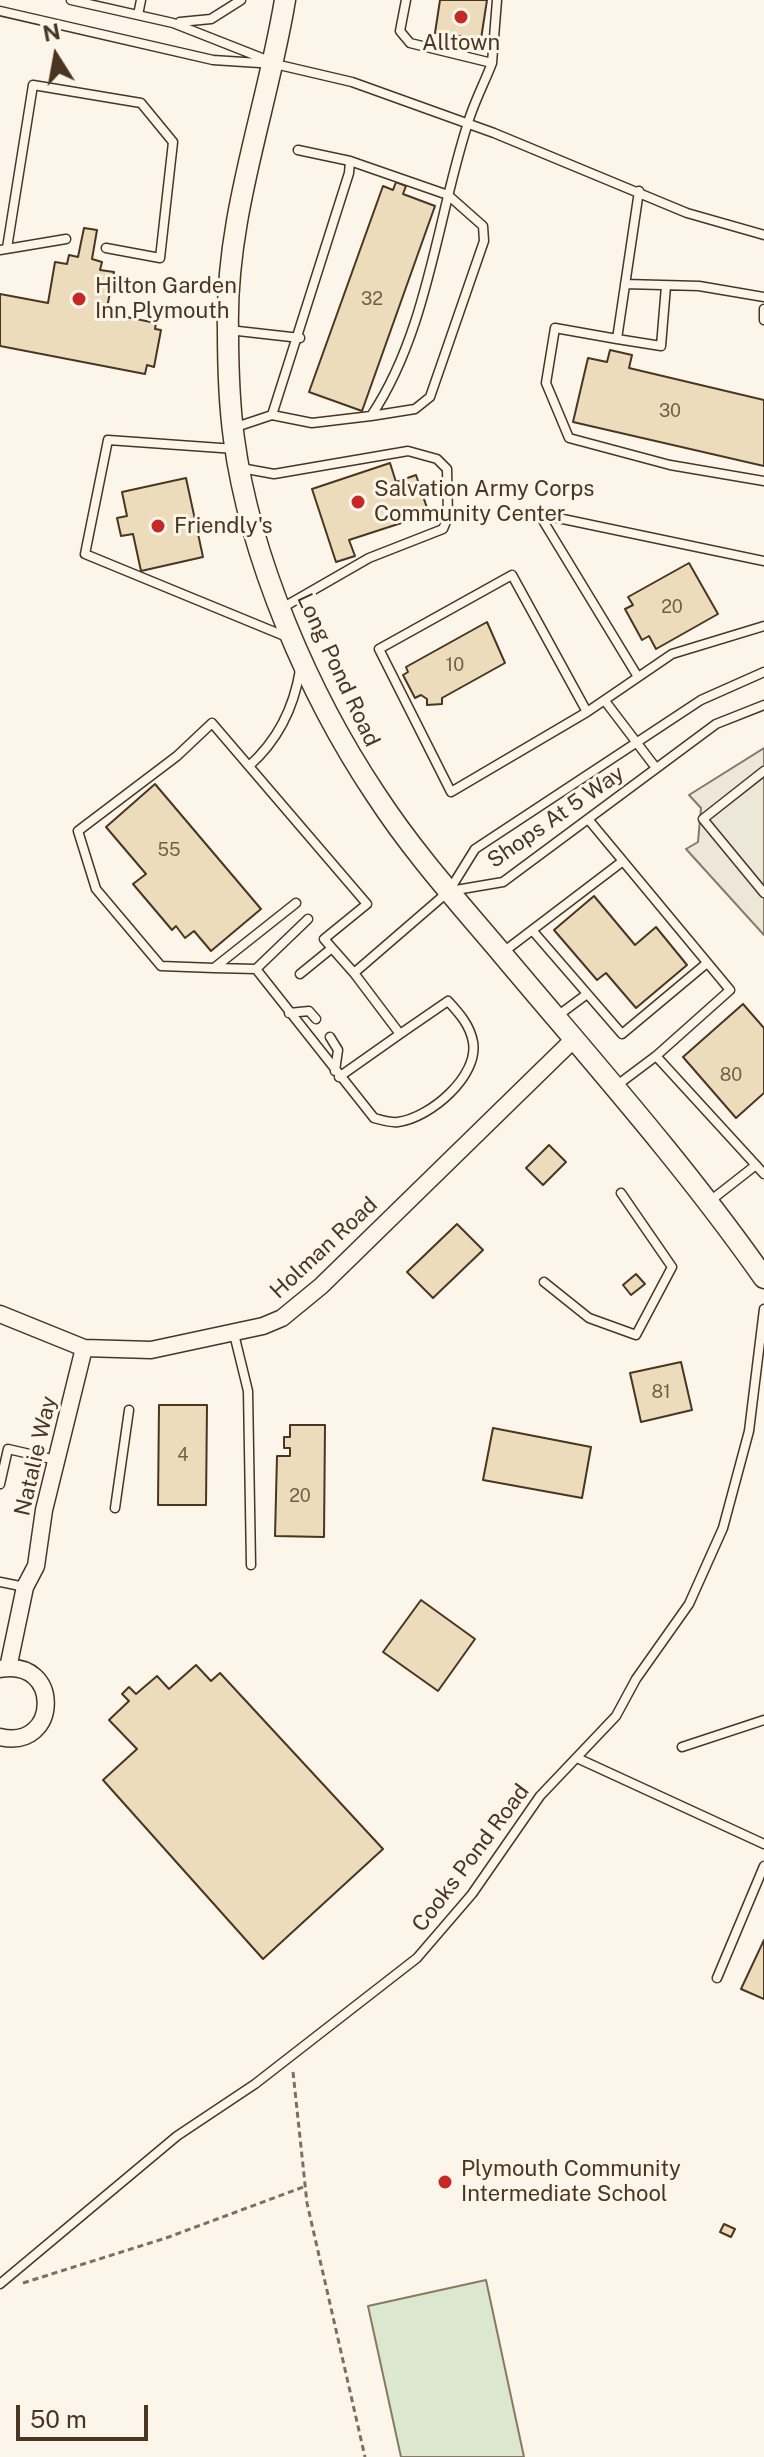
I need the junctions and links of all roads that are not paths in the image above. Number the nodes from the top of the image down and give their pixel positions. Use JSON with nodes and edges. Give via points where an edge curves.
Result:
{"nodes":[{"id":1,"x":71,"y":0,"type":"edge"},
{"id":2,"x":141,"y":0,"type":"edge"},
{"id":3,"x":241,"y":0,"type":"edge"},
{"id":4,"x":285,"y":0,"type":"edge"},
{"id":5,"x":406,"y":0,"type":"edge"},
{"id":6,"x":497,"y":0,"type":"edge"},
{"id":7,"x":0,"y":11,"type":"edge"},
{"id":8,"x":138,"y":15,"type":"junction"},
{"id":9,"x":173,"y":23,"type":"junction"},
{"id":10,"x":492,"y":63,"type":"junction"},
{"id":11,"x":275,"y":64,"type":"junction"},
{"id":12,"x":467,"y":123,"type":"junction"},
{"id":13,"x":298,"y":150,"type":"dead end"},
{"id":14,"x":350,"y":161,"type":"junction"},
{"id":15,"x":639,"y":191,"type":"junction"},
{"id":16,"x":448,"y":195,"type":"junction"},
{"id":17,"x":764,"y":235,"type":"edge"},
{"id":18,"x":66,"y":239,"type":"dead end"},
{"id":19,"x":106,"y":248,"type":"dead end"},
{"id":20,"x":4,"y":249,"type":"edge"},
{"id":21,"x":625,"y":284,"type":"junction"},
{"id":22,"x":666,"y":286,"type":"junction"},
{"id":23,"x":764,"y":297,"type":"edge"},
{"id":24,"x":764,"y":309,"type":"edge"},
{"id":25,"x":764,"y":320,"type":"edge"},
{"id":26,"x":228,"y":330,"type":"junction"},
{"id":27,"x":300,"y":338,"type":"junction"},
{"id":28,"x":617,"y":339,"type":"junction"},
{"id":29,"x":272,"y":415,"type":"junction"},
{"id":30,"x":371,"y":416,"type":"junction"},
{"id":31,"x":236,"y":449,"type":"junction"},
{"id":32,"x":764,"y":481,"type":"edge"},
{"id":33,"x":764,"y":561,"type":"edge"},
{"id":34,"x":281,"y":608,"type":"junction"},
{"id":35,"x":764,"y":626,"type":"edge"},
{"id":36,"x":299,"y":649,"type":"junction"},
{"id":37,"x":764,"y":672,"type":"edge"},
{"id":38,"x":638,"y":677,"type":"junction"},
{"id":39,"x":605,"y":701,"type":"junction"},
{"id":40,"x":764,"y":705,"type":"edge"},
{"id":41,"x":587,"y":712,"type":"junction"},
{"id":42,"x":638,"y":742,"type":"junction"},
{"id":43,"x":249,"y":766,"type":"junction"},
{"id":44,"x":656,"y":768,"type":"junction"},
{"id":45,"x":764,"y":771,"type":"edge"},
{"id":46,"x":588,"y":819,"type":"junction"},
{"id":47,"x":623,"y":861,"type":"junction"},
{"id":48,"x":449,"y":891,"type":"junction"},
{"id":49,"x":764,"y":893,"type":"edge"},
{"id":50,"x":296,"y":903,"type":"dead end"},
{"id":51,"x":308,"y":919,"type":"dead end"},
{"id":52,"x":532,"y":930,"type":"junction"},
{"id":53,"x":332,"y":948,"type":"junction"},
{"id":54,"x":501,"y":953,"type":"junction"},
{"id":55,"x":707,"y":963,"type":"junction"},
{"id":56,"x":214,"y":968,"type":"junction"},
{"id":57,"x":256,"y":969,"type":"junction"},
{"id":58,"x":354,"y":973,"type":"junction"},
{"id":59,"x":300,"y":974,"type":"dead end"},
{"id":60,"x":587,"y":994,"type":"junction"},
{"id":61,"x":289,"y":1013,"type":"junction"},
{"id":62,"x":555,"y":1018,"type":"junction"},
{"id":63,"x":316,"y":1019,"type":"dead end"},
{"id":64,"x":400,"y":1034,"type":"junction"},
{"id":65,"x":330,"y":1037,"type":"dead end"},
{"id":66,"x":574,"y":1039,"type":"junction"},
{"id":67,"x":656,"y":1056,"type":"junction"},
{"id":68,"x":337,"y":1074,"type":"junction"},
{"id":69,"x":614,"y":1087,"type":"junction"},
{"id":70,"x":756,"y":1165,"type":"junction"},
{"id":71,"x":764,"y":1174,"type":"edge"},
{"id":72,"x":621,"y":1193,"type":"dead end"},
{"id":73,"x":710,"y":1201,"type":"junction"},
{"id":74,"x":764,"y":1278,"type":"edge"},
{"id":75,"x":544,"y":1282,"type":"dead end"},
{"id":76,"x":764,"y":1309,"type":"edge"},
{"id":77,"x":0,"y":1314,"type":"edge"},
{"id":78,"x":234,"y":1334,"type":"junction"},
{"id":79,"x":84,"y":1348,"type":"junction"},
{"id":80,"x":129,"y":1410,"type":"dead end"},
{"id":81,"x":56,"y":1460,"type":"junction"},
{"id":82,"x":0,"y":1484,"type":"edge"},
{"id":83,"x":115,"y":1508,"type":"dead end"},
{"id":84,"x":251,"y":1565,"type":"dead end"},
{"id":85,"x":0,"y":1582,"type":"edge"},
{"id":86,"x":25,"y":1587,"type":"junction"},
{"id":87,"x":4,"y":1668,"type":"edge"},
{"id":88,"x":764,"y":1720,"type":"edge"},
{"id":89,"x":0,"y":1737,"type":"edge"},
{"id":90,"x":682,"y":1747,"type":"dead end"},
{"id":91,"x":577,"y":1758,"type":"junction"},
{"id":92,"x":764,"y":1844,"type":"edge"},
{"id":93,"x":764,"y":1866,"type":"edge"},
{"id":94,"x":717,"y":1978,"type":"dead end"},
{"id":95,"x":0,"y":2284,"type":"edge"}],
"edges":[{"from":1,"to":8,"type":"lane"},
{"from":2,"to":8,"type":"lane"},
{"from":3,"to":9,"type":"lane","via":[[211,19]]},
{"from":4,"to":11,"type":"street","name":"Long Pond Road"},
{"from":5,"to":10,"type":"lane","via":[[400,31],[410,43]]},
{"from":6,"to":10,"type":"lane"},
{"from":7,"to":11,"type":"lane","via":[[213,60]]},
{"from":8,"to":9,"type":"lane"},
{"from":9,"to":11,"type":"lane"},
{"from":10,"to":12,"type":"lane"},
{"from":11,"to":12,"type":"lane","via":[[352,82]]},
{"from":11,"to":26,"type":"street","name":"Long Pond Road","via":[[239,212]]},
{"from":12,"to":15,"type":"lane"},
{"from":12,"to":16,"type":"lane"},
{"from":13,"to":14,"type":"lane"},
{"from":14,"to":16,"type":"lane"},
{"from":14,"to":27,"type":"lane"},
{"from":15,"to":17,"type":"lane","via":[[687,213]]},
{"from":15,"to":21,"type":"lane"},
{"from":16,"to":30,"type":"lane","via":[[422,296],[388,391]]},
{"from":16,"to":30,"type":"lane","via":[[483,226],[484,241],[458,321],[430,397],[415,409]]},
{"from":18,"to":20,"type":"lane"},
{"from":19,"to":20,"type":"lane","via":[[160,258],[173,142],[141,103],[33,85]]},
{"from":21,"to":22,"type":"lane"},
{"from":21,"to":28,"type":"lane"},
{"from":22,"to":23,"type":"lane"},
{"from":22,"to":28,"type":"lane","via":[[661,346]]},
{"from":24,"to":25,"type":"lane"},
{"from":26,"to":27,"type":"lane"},
{"from":26,"to":31,"type":"street","name":"Long Pond Road"},
{"from":27,"to":29,"type":"lane"},
{"from":28,"to":32,"type":"lane","via":[[555,328],[546,383],[569,438],[670,465]]},
{"from":29,"to":30,"type":"lane","via":[[312,423]]},
{"from":29,"to":31,"type":"lane"},
{"from":31,"to":34,"type":"street","name":"Long Pond Road","via":[[250,519]]},
{"from":31,"to":34,"type":"lane","via":[[274,474],[408,451],[437,459],[447,469],[448,517],[443,529],[369,558]]},
{"from":31,"to":36,"type":"lane","via":[[108,440],[85,554]]},
{"from":33,"to":38,"type":"lane","via":[[539,514]]},
{"from":34,"to":36,"type":"street","name":"Long Pond Road"},
{"from":35,"to":38,"type":"lane","via":[[672,654]]},
{"from":36,"to":43,"type":"lane","via":[[291,708],[266,751]]},
{"from":36,"to":48,"type":"street","name":"Long Pond Road","via":[[364,777]]},
{"from":37,"to":42,"type":"lane","name":"Shops At 5 Way","via":[[701,700]]},
{"from":38,"to":39,"type":"lane"},
{"from":39,"to":41,"type":"lane"},
{"from":39,"to":42,"type":"lane"},
{"from":40,"to":44,"type":"lane","name":"Shops At 5 Way","via":[[716,724]]},
{"from":41,"to":41,"type":"lane","via":[[451,792],[379,649],[512,575]]},
{"from":42,"to":44,"type":"lane"},
{"from":42,"to":48,"type":"lane","name":"Shops At 5 Way","via":[[475,849]]},
{"from":43,"to":53,"type":"lane","via":[[367,904],[324,939]]},
{"from":43,"to":56,"type":"lane","via":[[212,723],[78,831],[96,889],[161,966]]},
{"from":44,"to":46,"type":"lane","name":"Shops At 5 Way"},
{"from":45,"to":49,"type":"lane","via":[[703,819]]},
{"from":46,"to":47,"type":"lane"},
{"from":46,"to":48,"type":"lane","name":"Shops At 5 Way","via":[[503,882]]},
{"from":47,"to":52,"type":"lane"},
{"from":47,"to":55,"type":"lane"},
{"from":48,"to":54,"type":"street","name":"Long Pond Road"},
{"from":48,"to":58,"type":"lane"},
{"from":50,"to":56,"type":"lane"},
{"from":51,"to":57,"type":"lane"},
{"from":52,"to":54,"type":"lane"},
{"from":52,"to":60,"type":"lane"},
{"from":53,"to":58,"type":"lane"},
{"from":53,"to":59,"type":"lane"},
{"from":54,"to":62,"type":"street","name":"Long Pond Road"},
{"from":55,"to":60,"type":"lane","via":[[622,1034]]},
{"from":55,"to":67,"type":"lane","via":[[730,990]]},
{"from":56,"to":57,"type":"lane"},
{"from":57,"to":61,"type":"lane"},
{"from":58,"to":64,"type":"lane"},
{"from":60,"to":62,"type":"lane"},
{"from":61,"to":63,"type":"lane","via":[[309,1011]]},
{"from":61,"to":68,"type":"lane"},
{"from":62,"to":66,"type":"street","name":"Long Pond Road"},
{"from":64,"to":68,"type":"lane"},
{"from":64,"to":68,"type":"lane","via":[[448,1001],[465,1020],[474,1043],[472,1063],[461,1081],[417,1116],[399,1122],[374,1118]]},
{"from":65,"to":68,"type":"lane","via":[[338,1050]]},
{"from":66,"to":69,"type":"street","name":"Long Pond Road"},
{"from":66,"to":78,"type":"street","name":"Holman Road","via":[[308,1298],[282,1318]]},
{"from":67,"to":69,"type":"lane"},
{"from":67,"to":70,"type":"lane"},
{"from":69,"to":73,"type":"street","name":"Long Pond Road"},
{"from":70,"to":71,"type":"lane"},
{"from":70,"to":73,"type":"lane"},
{"from":72,"to":75,"type":"lane","via":[[672,1267],[636,1335],[589,1318]]},
{"from":73,"to":74,"type":"street","name":"Long Pond Road"},
{"from":76,"to":91,"type":"lane","name":"Cooks Pond Road","via":[[749,1431],[723,1528],[704,1574],[616,1716]]},
{"from":77,"to":79,"type":"street","name":"Holman Road"},
{"from":78,"to":79,"type":"street","name":"Holman Road","via":[[151,1350]]},
{"from":78,"to":84,"type":"lane","via":[[248,1391]]},
{"from":79,"to":81,"type":"street","name":"Natalie Way"},
{"from":80,"to":83,"type":"lane"},
{"from":81,"to":82,"type":"lane","via":[[8,1449]]},
{"from":81,"to":86,"type":"street","name":"Natalie Way","via":[[36,1566]]},
{"from":85,"to":86,"type":"lane"},
{"from":86,"to":87,"type":"street","name":"Natalie Way"},
{"from":87,"to":89,"type":"street","name":"Natalie Way","via":[[24,1670],[37,1679],[46,1709],[28,1735]]},
{"from":88,"to":90,"type":"lane"},
{"from":91,"to":92,"type":"lane"},
{"from":91,"to":95,"type":"lane","name":"Cooks Pond Road","via":[[540,1796],[472,1894],[417,1958],[291,2057],[177,2136]]},
{"from":93,"to":94,"type":"lane"}]}
